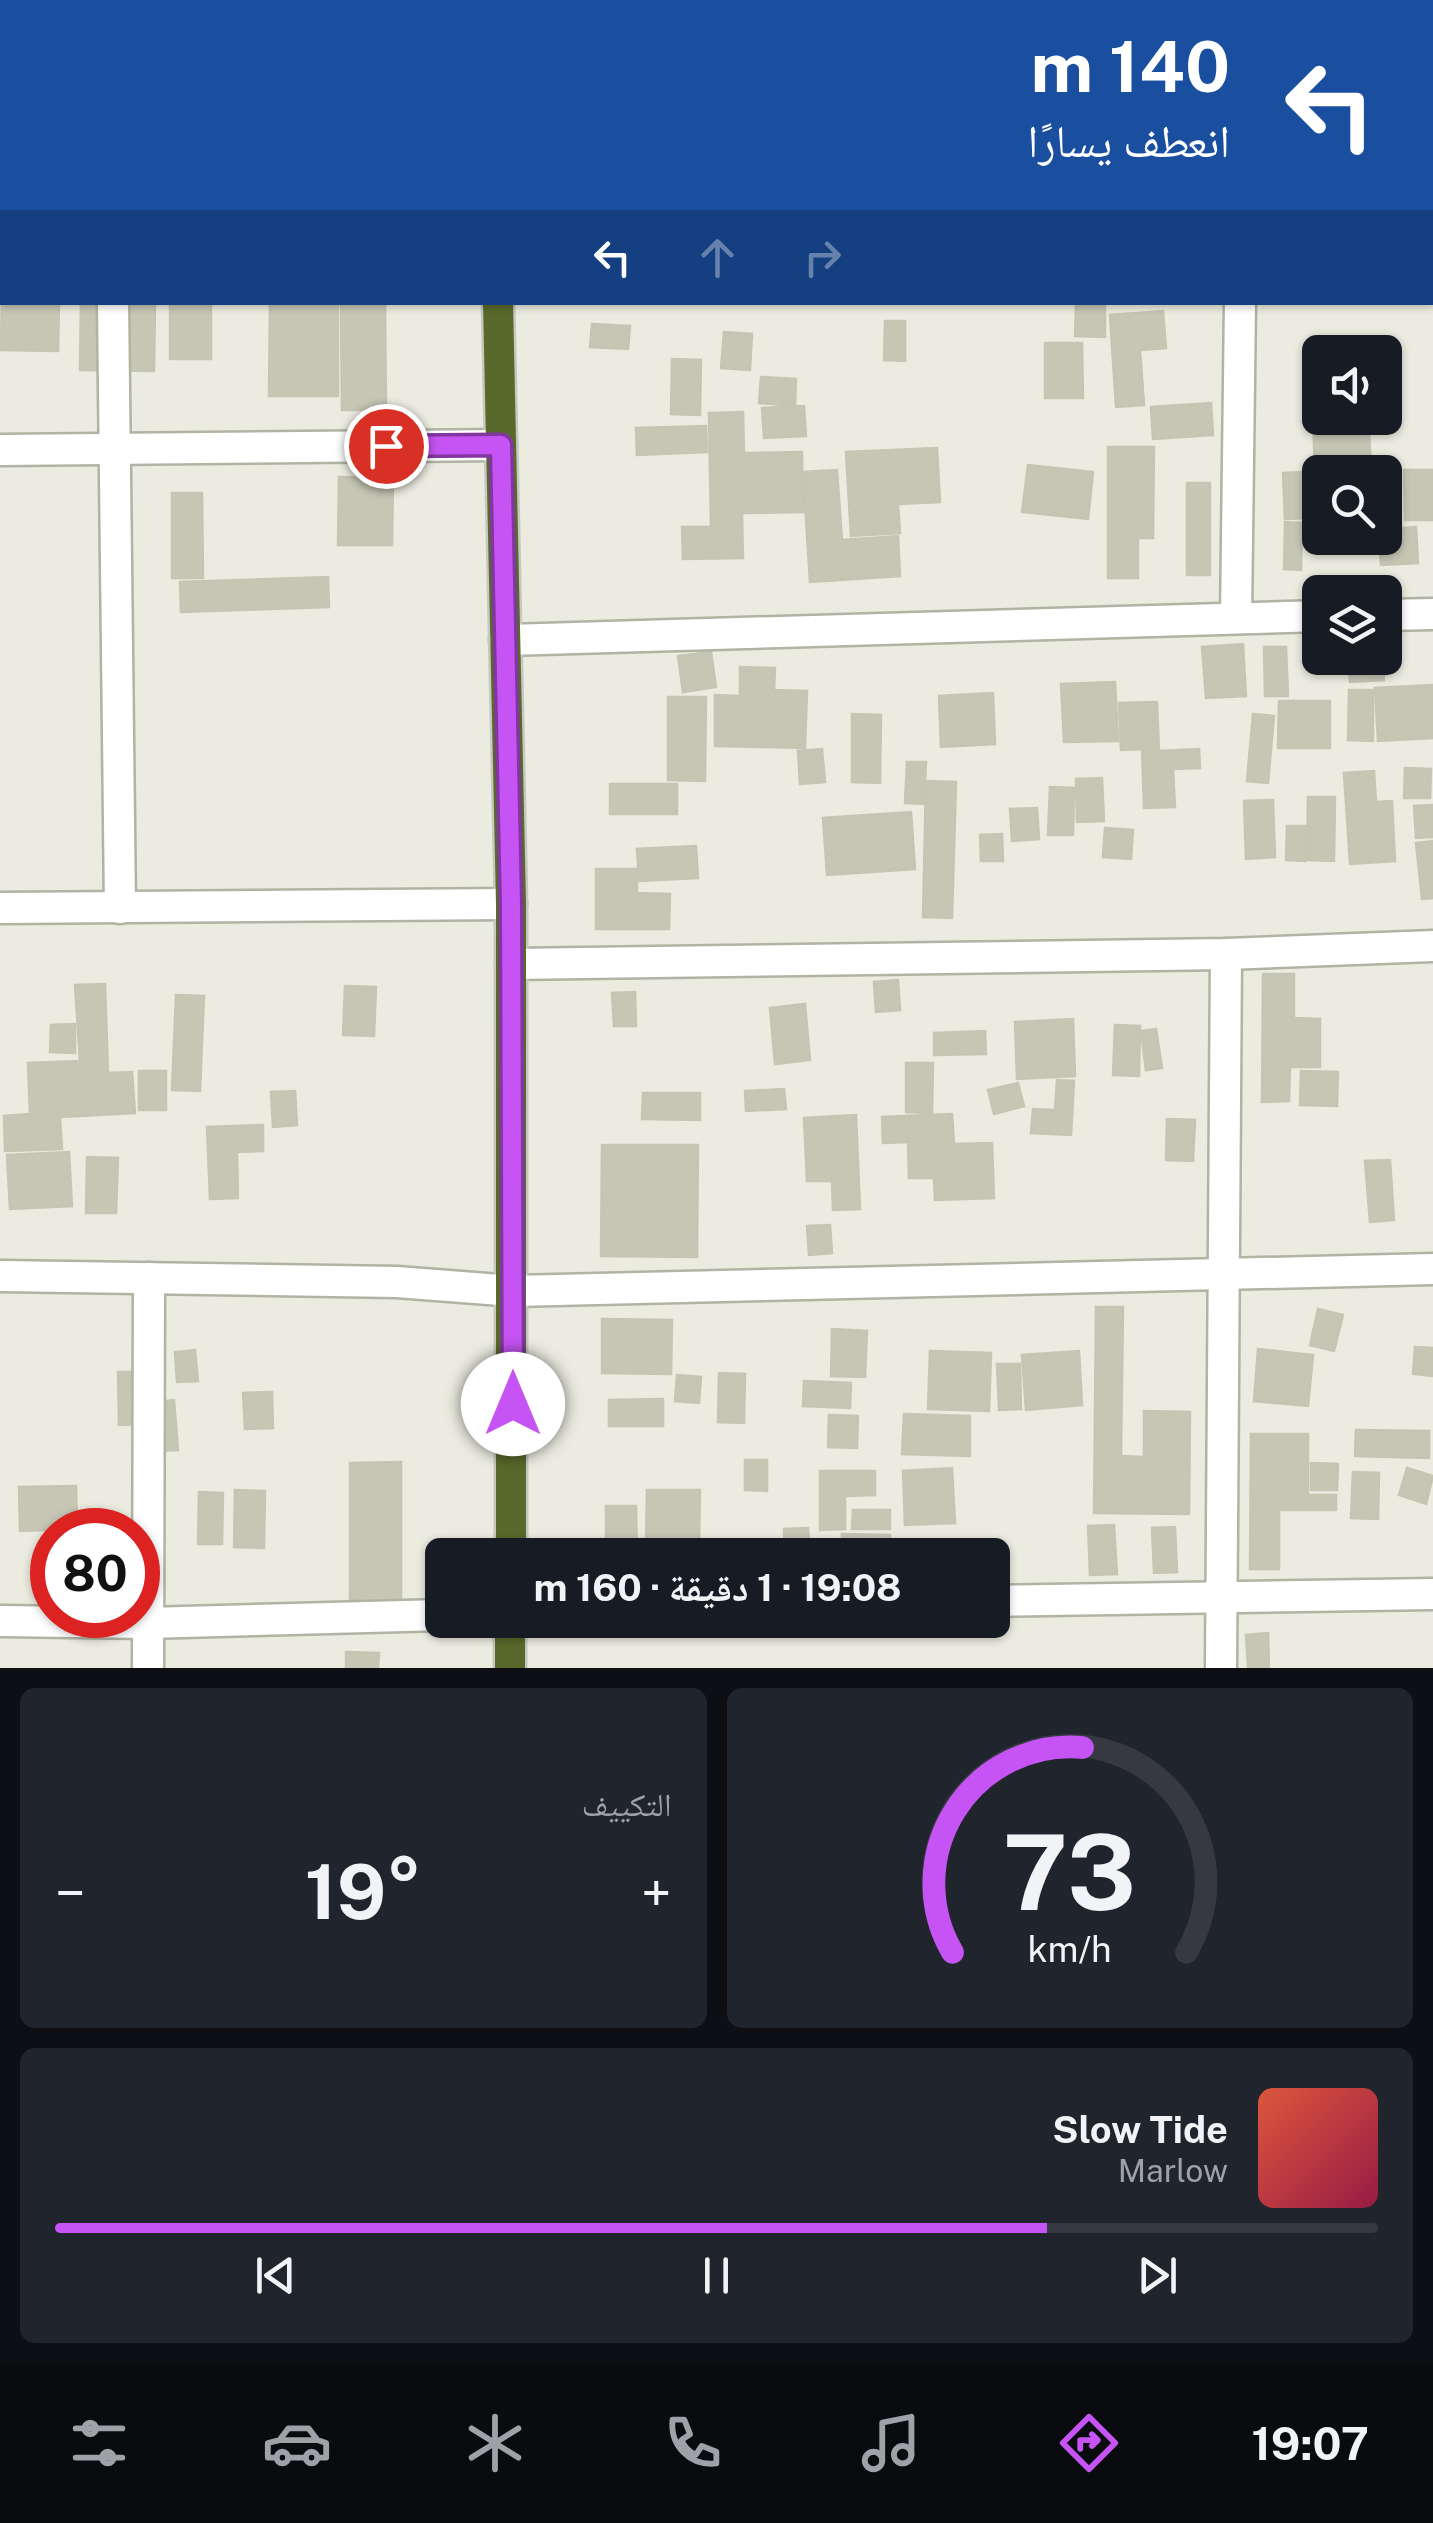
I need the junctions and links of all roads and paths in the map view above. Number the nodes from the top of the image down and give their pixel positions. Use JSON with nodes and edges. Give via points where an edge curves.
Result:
{"nodes":[{"id":1,"x":114,"y":305,"type":"edge"},
{"id":2,"x":498,"y":305,"type":"edge"},
{"id":3,"x":1240,"y":305,"type":"edge"},
{"id":4,"x":501,"y":445,"type":"junction"},
{"id":5,"x":116,"y":449,"type":"junction"},
{"id":6,"x":0,"y":450,"type":"edge"},
{"id":7,"x":1433,"y":614,"type":"edge"},
{"id":8,"x":1402,"y":615,"type":"edge"},
{"id":9,"x":1302,"y":616,"type":"edge"},
{"id":10,"x":1236,"y":618,"type":"junction"},
{"id":11,"x":506,"y":640,"type":"junction"},
{"id":12,"x":511,"y":904,"type":"junction"},
{"id":13,"x":0,"y":908,"type":"edge"},
{"id":14,"x":120,"y":908,"type":"junction"},
{"id":15,"x":1433,"y":946,"type":"edge"},
{"id":16,"x":1226,"y":954,"type":"junction"},
{"id":17,"x":511,"y":964,"type":"junction"},
{"id":18,"x":1433,"y":1268,"type":"edge"},
{"id":19,"x":1224,"y":1274,"type":"junction"},
{"id":20,"x":0,"y":1276,"type":"edge"},
{"id":21,"x":150,"y":1278,"type":"junction"},
{"id":22,"x":514,"y":1290,"type":"junction"},
{"id":23,"x":148,"y":1508,"type":"edge"},
{"id":24,"x":511,"y":1538,"type":"edge"},
{"id":25,"x":1433,"y":1594,"type":"edge"},
{"id":26,"x":1223,"y":1596,"type":"junction"},
{"id":27,"x":1010,"y":1601,"type":"edge"},
{"id":28,"x":425,"y":1616,"type":"edge"},
{"id":29,"x":0,"y":1621,"type":"edge"},
{"id":30,"x":30,"y":1621,"type":"edge"},
{"id":31,"x":160,"y":1623,"type":"edge"},
{"id":32,"x":147,"y":1638,"type":"edge"},
{"id":33,"x":510,"y":1638,"type":"edge"},
{"id":34,"x":148,"y":1668,"type":"edge"},
{"id":35,"x":510,"y":1668,"type":"edge"},
{"id":36,"x":1222,"y":1668,"type":"edge"}],
"edges":[{"from":1,"to":5,"type":"street"},
{"from":2,"to":4,"type":"highway"},
{"from":3,"to":10,"type":"street"},
{"from":4,"to":5,"type":"street"},
{"from":4,"to":11,"type":"highway"},
{"from":5,"to":6,"type":"street"},
{"from":5,"to":14,"type":"street"},
{"from":7,"to":8,"type":"street"},
{"from":9,"to":10,"type":"street"},
{"from":10,"to":11,"type":"street"},
{"from":11,"to":12,"type":"highway"},
{"from":12,"to":14,"type":"street"},
{"from":12,"to":17,"type":"highway"},
{"from":13,"to":14,"type":"street"},
{"from":15,"to":16,"type":"street"},
{"from":16,"to":17,"type":"street"},
{"from":16,"to":19,"type":"street"},
{"from":17,"to":22,"type":"highway"},
{"from":18,"to":19,"type":"street"},
{"from":19,"to":22,"type":"street"},
{"from":19,"to":26,"type":"street"},
{"from":20,"to":21,"type":"street"},
{"from":21,"to":22,"type":"street"},
{"from":21,"to":23,"type":"street"},
{"from":22,"to":24,"type":"highway"},
{"from":25,"to":26,"type":"street"},
{"from":26,"to":27,"type":"street"},
{"from":26,"to":36,"type":"street"},
{"from":28,"to":31,"type":"street"},
{"from":29,"to":30,"type":"street"},
{"from":32,"to":34,"type":"street"},
{"from":33,"to":35,"type":"highway"}]}
